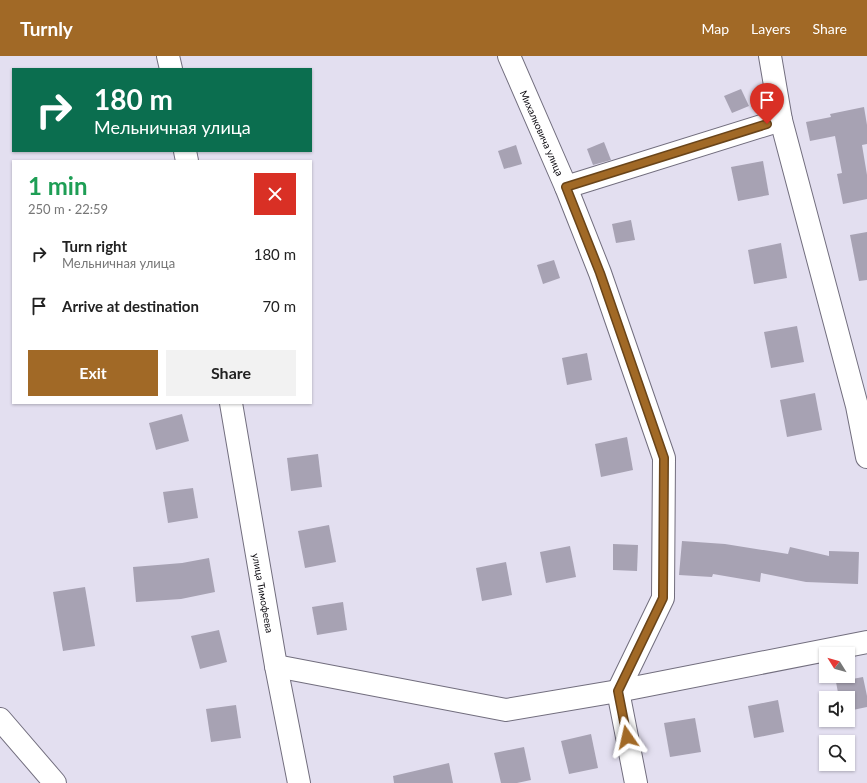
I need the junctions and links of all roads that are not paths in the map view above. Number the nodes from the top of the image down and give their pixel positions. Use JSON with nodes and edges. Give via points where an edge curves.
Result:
{"nodes":[{"id":1,"x":508,"y":56,"type":"edge"},
{"id":2,"x":770,"y":56,"type":"edge"},
{"id":3,"x":781,"y":120,"type":"junction"},
{"id":4,"x":566,"y":187,"type":"junction"},
{"id":5,"x":231,"y":404,"type":"edge"},
{"id":6,"x":867,"y":457,"type":"edge"},
{"id":7,"x":867,"y":642,"type":"edge"},
{"id":8,"x":276,"y":666,"type":"junction"},
{"id":9,"x":618,"y":691,"type":"junction"},
{"id":10,"x":0,"y":719,"type":"edge"},
{"id":11,"x":55,"y":783,"type":"edge"},
{"id":12,"x":299,"y":783,"type":"edge"},
{"id":13,"x":636,"y":783,"type":"edge"}],
"edges":[{"from":1,"to":4,"type":"street","name":"Михалковича улица"},
{"from":2,"to":3,"type":"street"},
{"from":3,"to":4,"type":"street"},
{"from":3,"to":6,"type":"street","via":[[857,406]]},
{"from":4,"to":9,"type":"street","name":"Михалковича улица","via":[[600,273],[664,458],[663,598]]},
{"from":5,"to":8,"type":"street","name":"улица Тимофеева"},
{"from":7,"to":9,"type":"street"},
{"from":8,"to":9,"type":"street","via":[[506,710]]},
{"from":8,"to":12,"type":"street","name":"улица Тимофеева"},
{"from":9,"to":13,"type":"street"},
{"from":10,"to":11,"type":"street"}]}
